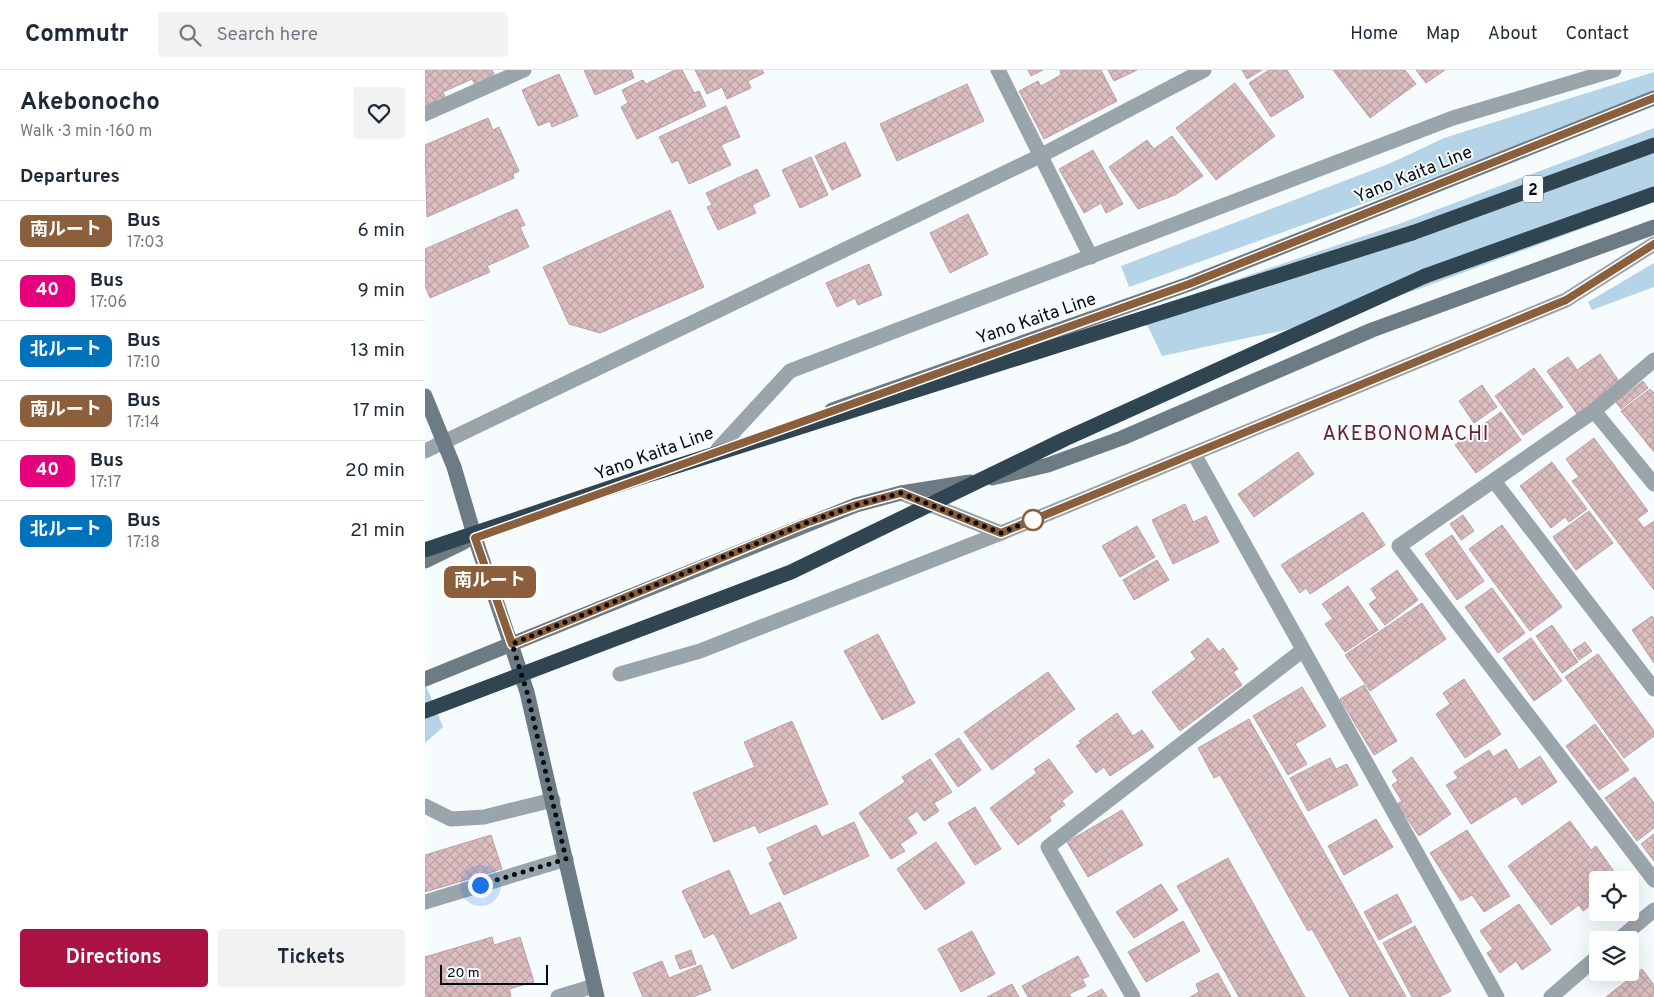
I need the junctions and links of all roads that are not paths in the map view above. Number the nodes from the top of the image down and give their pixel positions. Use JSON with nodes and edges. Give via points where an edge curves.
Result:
{"nodes":[{"id":1,"x":524,"y":70,"type":"edge"},
{"id":2,"x":999,"y":70,"type":"edge"},
{"id":3,"x":1204,"y":70,"type":"edge"},
{"id":4,"x":1614,"y":70,"type":"edge"},
{"id":5,"x":1654,"y":98,"type":"edge"},
{"id":6,"x":425,"y":114,"type":"edge"},
{"id":7,"x":1654,"y":144,"type":"edge"},
{"id":8,"x":1040,"y":156,"type":"junction"},
{"id":9,"x":1654,"y":194,"type":"edge"},
{"id":10,"x":1654,"y":227,"type":"edge"},
{"id":11,"x":1654,"y":244,"type":"edge"},
{"id":12,"x":1091,"y":257,"type":"junction"},
{"id":13,"x":1654,"y":360,"type":"edge"},
{"id":14,"x":425,"y":396,"type":"edge"},
{"id":15,"x":1594,"y":411,"type":"junction"},
{"id":16,"x":444,"y":442,"type":"junction"},
{"id":17,"x":718,"y":450,"type":"junction"},
{"id":18,"x":425,"y":451,"type":"edge"},
{"id":19,"x":1194,"y":454,"type":"junction"},
{"id":20,"x":1494,"y":481,"type":"junction"},
{"id":21,"x":1654,"y":484,"type":"edge"},
{"id":22,"x":901,"y":493,"type":"junction"},
{"id":23,"x":1001,"y":533,"type":"junction"},
{"id":24,"x":475,"y":538,"type":"junction"},
{"id":25,"x":425,"y":550,"type":"edge"},
{"id":26,"x":425,"y":560,"type":"edge"},
{"id":27,"x":512,"y":644,"type":"junction"},
{"id":28,"x":1303,"y":650,"type":"junction"},
{"id":29,"x":620,"y":674,"type":"dead end"},
{"id":30,"x":425,"y":679,"type":"edge"},
{"id":31,"x":1654,"y":689,"type":"edge"},
{"id":32,"x":425,"y":711,"type":"edge"},
{"id":33,"x":553,"y":800,"type":"junction"},
{"id":34,"x":425,"y":806,"type":"edge"},
{"id":35,"x":566,"y":859,"type":"junction"},
{"id":36,"x":1654,"y":880,"type":"edge"},
{"id":37,"x":425,"y":902,"type":"edge"},
{"id":38,"x":1654,"y":910,"type":"edge"},
{"id":39,"x":1629,"y":931,"type":"edge"},
{"id":40,"x":1589,"y":965,"type":"edge"},
{"id":41,"x":595,"y":991,"type":"edge"},
{"id":42,"x":557,"y":997,"type":"edge"},
{"id":43,"x":1133,"y":997,"type":"edge"},
{"id":44,"x":1497,"y":997,"type":"edge"},
{"id":45,"x":1551,"y":997,"type":"edge"}],
"edges":[{"from":1,"to":6,"type":"street"},
{"from":2,"to":8,"type":"street"},
{"from":3,"to":8,"type":"street"},
{"from":4,"to":12,"type":"street","via":[[1453,118]]},
{"from":5,"to":17,"type":"main road","name":"Yano Kaita Line","via":[[1189,284]]},
{"from":7,"to":25,"type":"highway","number":"2","bridge":true,"via":[[1412,233],[636,479]]},
{"from":8,"to":12,"type":"street"},
{"from":8,"to":16,"type":"street"},
{"from":9,"to":32,"type":"highway","bridge":true,"via":[[1425,276],[1065,439],[791,572]]},
{"from":10,"to":22,"type":"main road","via":[[1372,330],[1104,445],[996,477]]},
{"from":11,"to":19,"type":"street","via":[[1566,300]]},
{"from":12,"to":17,"type":"street","via":[[790,371]]},
{"from":13,"to":15,"type":"street"},
{"from":14,"to":16,"type":"main road"},
{"from":15,"to":20,"type":"street"},
{"from":15,"to":21,"type":"street"},
{"from":16,"to":18,"type":"street"},
{"from":16,"to":24,"type":"main road"},
{"from":17,"to":24,"type":"main road","name":"Yano Kaita Line"},
{"from":19,"to":23,"type":"street"},
{"from":19,"to":28,"type":"street"},
{"from":20,"to":31,"type":"street"},
{"from":20,"to":36,"type":"street","via":[[1399,546]]},
{"from":22,"to":23,"type":"street"},
{"from":22,"to":27,"type":"main road","via":[[806,523]]},
{"from":23,"to":29,"type":"street","via":[[700,651]]},
{"from":24,"to":26,"type":"main road","name":"Yano Kaita Line"},
{"from":24,"to":27,"type":"main road"},
{"from":27,"to":30,"type":"main road"},
{"from":27,"to":33,"type":"main road"},
{"from":28,"to":43,"type":"street","via":[[1048,847]]},
{"from":28,"to":44,"type":"street"},
{"from":33,"to":34,"type":"street","via":[[484,816],[451,819]]},
{"from":33,"to":35,"type":"main road"},
{"from":35,"to":37,"type":"street"},
{"from":35,"to":41,"type":"main road"},
{"from":38,"to":39,"type":"street"},
{"from":40,"to":45,"type":"street"},
{"from":41,"to":42,"type":"street"}]}
